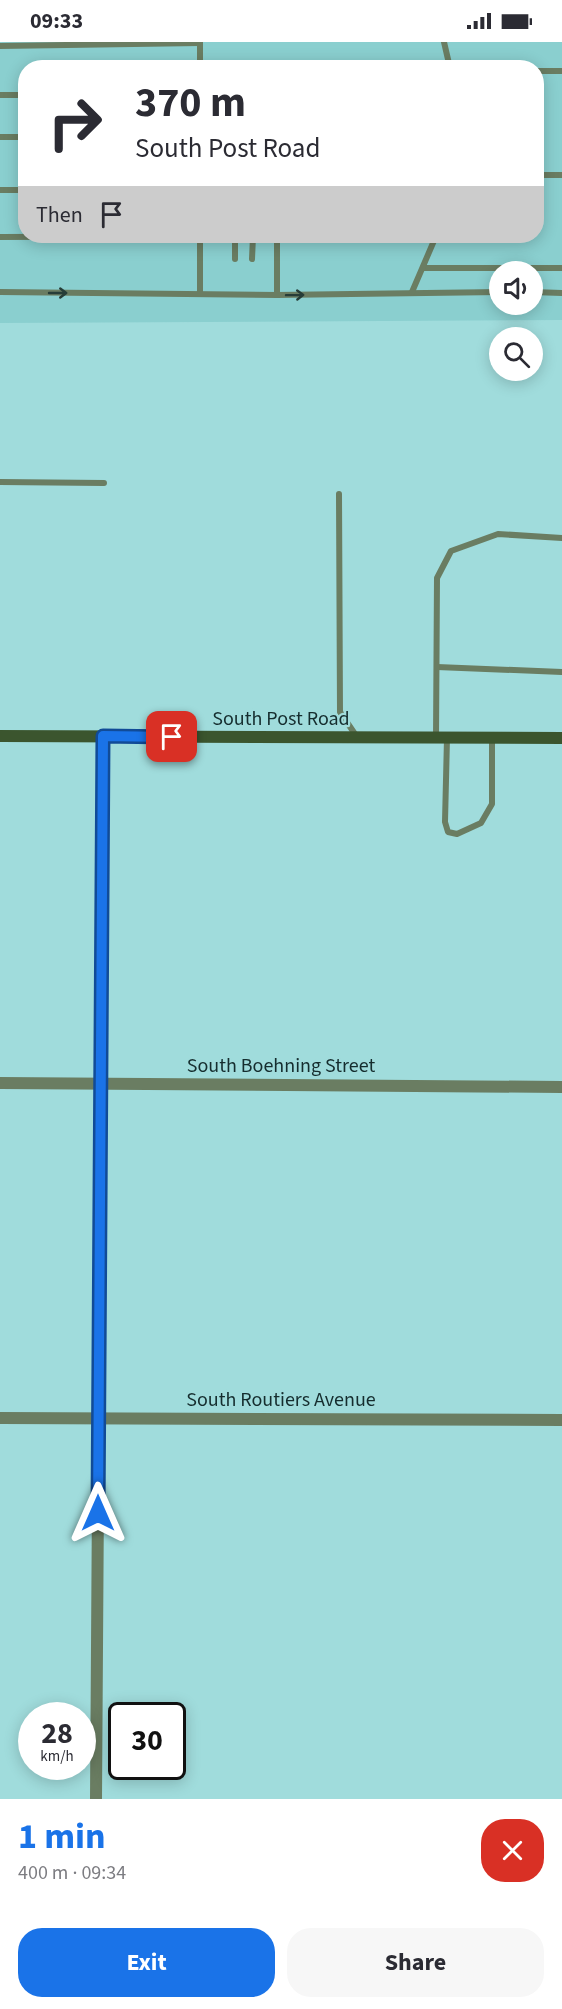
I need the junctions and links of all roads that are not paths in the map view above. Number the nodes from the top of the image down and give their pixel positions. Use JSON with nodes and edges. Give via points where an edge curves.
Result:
{"nodes":[{"id":1,"x":201,"y":42,"type":"edge"},
{"id":2,"x":444,"y":42,"type":"edge"},
{"id":3,"x":0,"y":46,"type":"edge"},
{"id":4,"x":200,"y":60,"type":"edge"},
{"id":5,"x":448,"y":60,"type":"edge"},
{"id":6,"x":562,"y":70,"type":"edge"},
{"id":7,"x":544,"y":71,"type":"edge"},
{"id":8,"x":0,"y":95,"type":"edge"},
{"id":9,"x":18,"y":95,"type":"edge"},
{"id":10,"x":0,"y":137,"type":"edge"},
{"id":11,"x":18,"y":137,"type":"edge"},
{"id":12,"x":544,"y":175,"type":"edge"},
{"id":13,"x":562,"y":175,"type":"edge"},
{"id":14,"x":0,"y":190,"type":"edge"},
{"id":15,"x":18,"y":190,"type":"edge"},
{"id":16,"x":0,"y":237,"type":"edge"},
{"id":17,"x":18,"y":237,"type":"edge"},
{"id":18,"x":200,"y":243,"type":"edge"},
{"id":19,"x":235,"y":243,"type":"edge"},
{"id":20,"x":253,"y":243,"type":"edge"},
{"id":21,"x":277,"y":243,"type":"edge"},
{"id":22,"x":433,"y":243,"type":"edge"},
{"id":23,"x":235,"y":259,"type":"dead end"},
{"id":24,"x":252,"y":259,"type":"dead end"},
{"id":25,"x":423,"y":268,"type":"junction"},
{"id":26,"x":562,"y":268,"type":"edge"},
{"id":27,"x":251,"y":287,"type":"dead end"},
{"id":28,"x":0,"y":292,"type":"edge"},
{"id":29,"x":412,"y":292,"type":"junction"},
{"id":30,"x":489,"y":292,"type":"edge"},
{"id":31,"x":543,"y":292,"type":"edge"},
{"id":32,"x":562,"y":292,"type":"edge"},
{"id":33,"x":200,"y":294,"type":"junction"},
{"id":34,"x":251,"y":295,"type":"junction"},
{"id":35,"x":277,"y":295,"type":"junction"},
{"id":36,"x":0,"y":482,"type":"edge"},
{"id":37,"x":104,"y":483,"type":"dead end"},
{"id":38,"x":339,"y":494,"type":"dead end"},
{"id":39,"x":562,"y":538,"type":"edge"},
{"id":40,"x":437,"y":668,"type":"junction"},
{"id":41,"x":562,"y":672,"type":"edge"},
{"id":42,"x":0,"y":736,"type":"edge"},
{"id":43,"x":103,"y":736,"type":"junction"},
{"id":44,"x":357,"y":737,"type":"junction"},
{"id":45,"x":442,"y":738,"type":"junction"},
{"id":46,"x":492,"y":738,"type":"junction"},
{"id":47,"x":562,"y":738,"type":"edge"},
{"id":48,"x":0,"y":1083,"type":"edge"},
{"id":49,"x":101,"y":1084,"type":"junction"},
{"id":50,"x":562,"y":1087,"type":"edge"},
{"id":51,"x":0,"y":1418,"type":"edge"},
{"id":52,"x":99,"y":1418,"type":"junction"},
{"id":53,"x":562,"y":1419,"type":"edge"},
{"id":54,"x":96,"y":1799,"type":"edge"}],
"edges":[{"from":1,"to":3,"type":"lane"},
{"from":1,"to":4,"type":"lane"},
{"from":2,"to":5,"type":"lane"},
{"from":6,"to":7,"type":"lane"},
{"from":8,"to":9,"type":"lane"},
{"from":10,"to":11,"type":"lane"},
{"from":12,"to":13,"type":"lane"},
{"from":14,"to":15,"type":"lane"},
{"from":16,"to":17,"type":"lane"},
{"from":18,"to":33,"type":"lane"},
{"from":19,"to":23,"type":"lane"},
{"from":20,"to":24,"type":"lane"},
{"from":21,"to":35,"type":"lane"},
{"from":22,"to":25,"type":"lane"},
{"from":25,"to":26,"type":"lane"},
{"from":25,"to":29,"type":"lane"},
{"from":27,"to":34,"type":"lane"},
{"from":28,"to":33,"type":"lane","one_way":true},
{"from":29,"to":30,"type":"lane"},
{"from":35,"to":29,"type":"lane","one_way":true},
{"from":31,"to":32,"type":"lane"},
{"from":33,"to":34,"type":"lane","via":[[235,291]]},
{"from":34,"to":35,"type":"lane"},
{"from":36,"to":37,"type":"lane"},
{"from":38,"to":44,"type":"lane","via":[[340,712]]},
{"from":39,"to":40,"type":"lane","via":[[498,534],[451,551],[437,578]]},
{"from":40,"to":41,"type":"lane"},
{"from":40,"to":45,"type":"lane"},
{"from":42,"to":43,"type":"main road","name":"South Post Road"},
{"from":43,"to":44,"type":"main road","name":"South Post Road"},
{"from":43,"to":49,"type":"street"},
{"from":44,"to":45,"type":"main road","name":"South Post Road"},
{"from":45,"to":46,"type":"main road","name":"South Post Road"},
{"from":45,"to":46,"type":"lane","via":[[445,822],[448,832],[457,834],[481,823],[492,804]]},
{"from":46,"to":47,"type":"main road","name":"South Post Road"},
{"from":48,"to":49,"type":"street","name":"South Boehning Street"},
{"from":49,"to":50,"type":"street","name":"South Boehning Street"},
{"from":49,"to":52,"type":"street"},
{"from":51,"to":52,"type":"street","name":"South Routiers Avenue"},
{"from":52,"to":53,"type":"street","name":"South Routiers Avenue"},
{"from":52,"to":54,"type":"street"}]}
